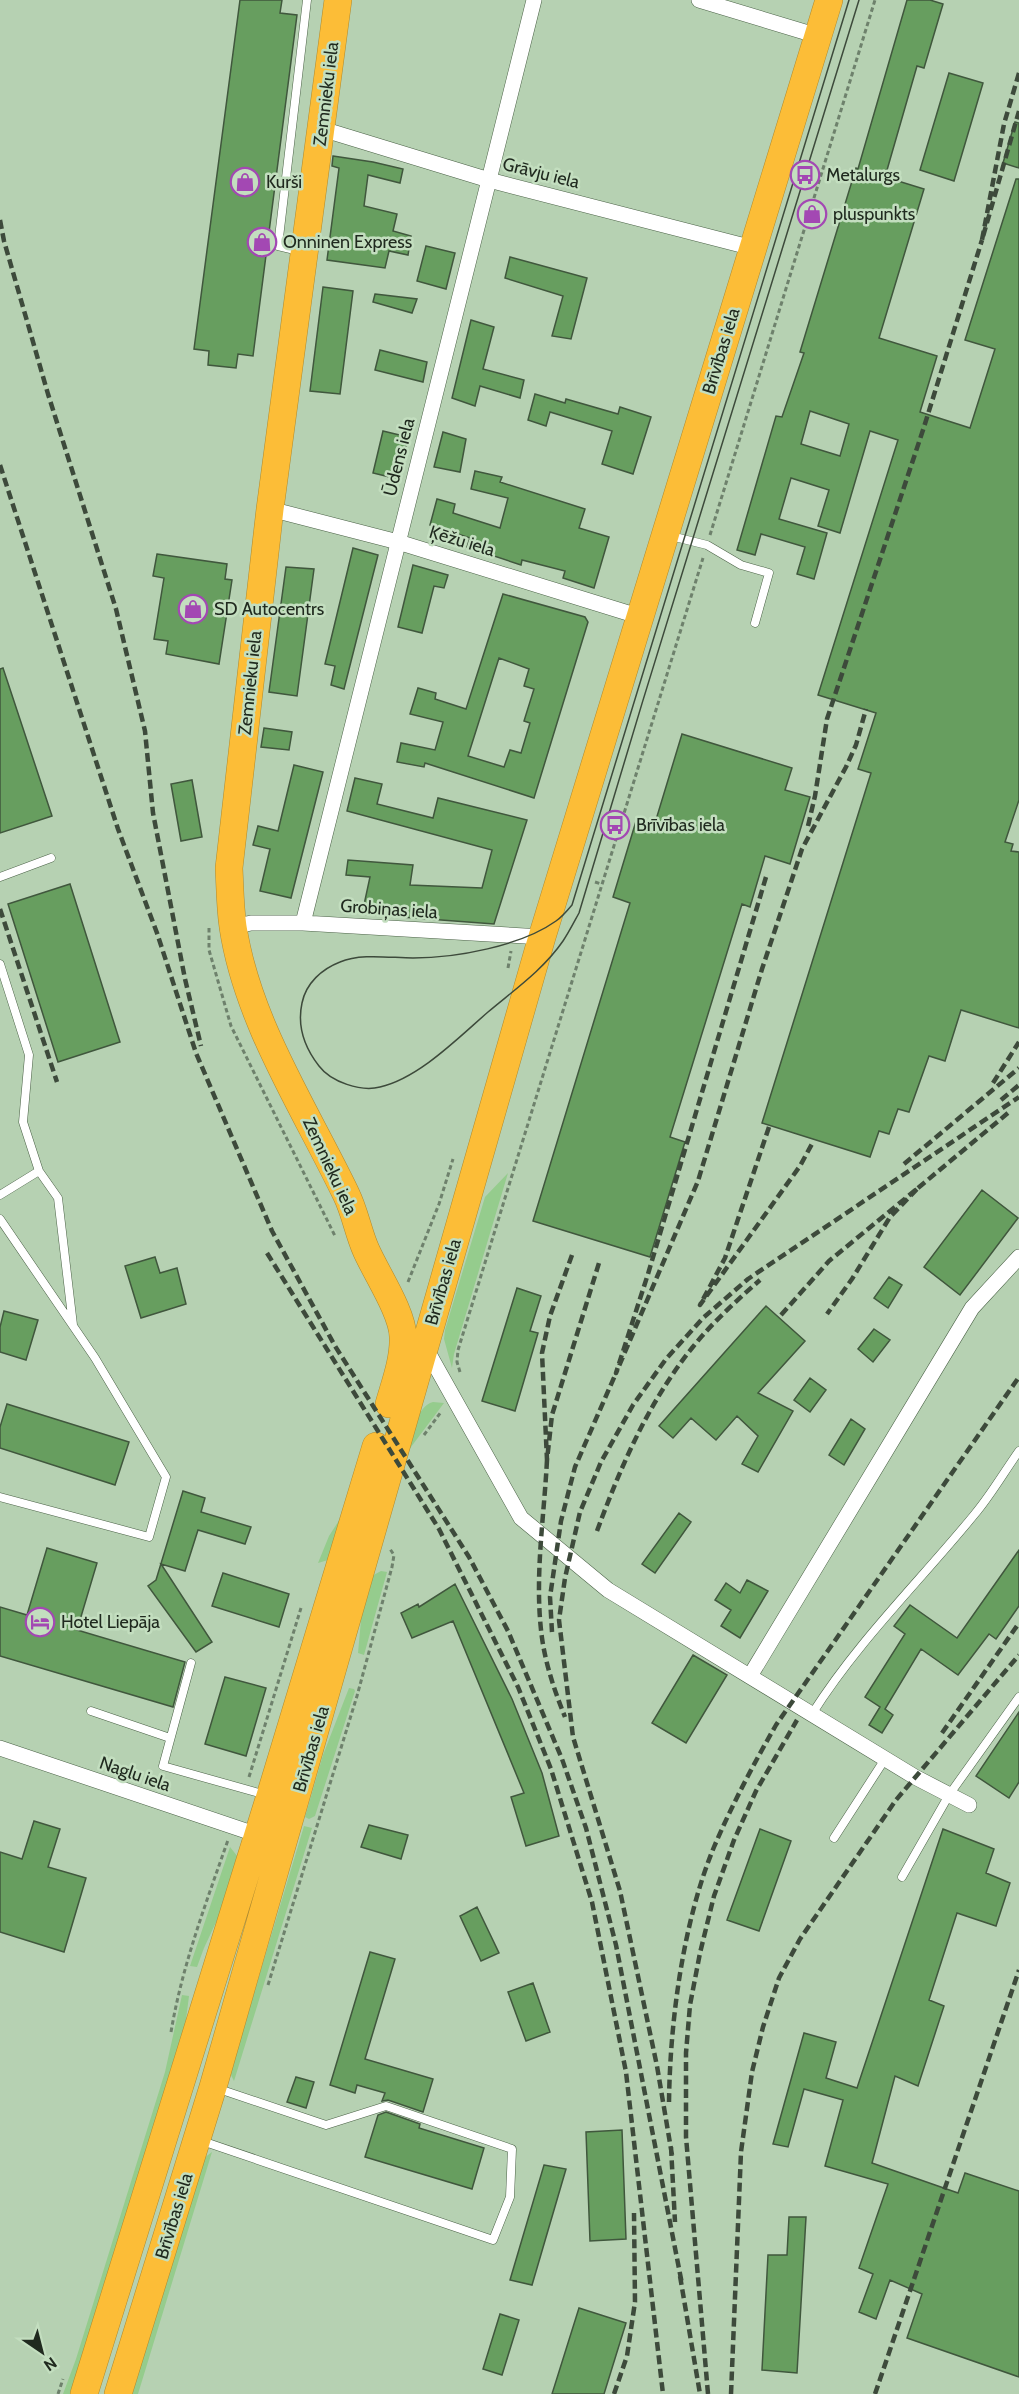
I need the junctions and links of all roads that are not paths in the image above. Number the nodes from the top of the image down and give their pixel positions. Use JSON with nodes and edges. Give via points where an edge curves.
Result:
{"nodes":[{"id":1,"x":308,"y":0,"type":"edge"},
{"id":2,"x":338,"y":0,"type":"edge"},
{"id":3,"x":534,"y":0,"type":"edge"},
{"id":4,"x":699,"y":0,"type":"edge"},
{"id":5,"x":829,"y":0,"type":"edge"},
{"id":6,"x":818,"y":36,"type":"junction"},
{"id":7,"x":322,"y":129,"type":"junction"},
{"id":8,"x":489,"y":180,"type":"junction"},
{"id":9,"x":753,"y":248,"type":"junction"},
{"id":10,"x":305,"y":252,"type":"junction"},
{"id":11,"x":270,"y":509,"type":"junction"},
{"id":12,"x":667,"y":534,"type":"junction"},
{"id":13,"x":398,"y":542,"type":"junction"},
{"id":14,"x":641,"y":617,"type":"junction"},
{"id":15,"x":755,"y":622,"type":"dead end"},
{"id":16,"x":51,"y":858,"type":"dead end"},
{"id":17,"x":0,"y":877,"type":"edge"},
{"id":18,"x":303,"y":923,"type":"junction"},
{"id":19,"x":233,"y":927,"type":"junction"},
{"id":20,"x":542,"y":937,"type":"junction"},
{"id":21,"x":0,"y":964,"type":"edge"},
{"id":22,"x":39,"y":1171,"type":"junction"},
{"id":23,"x":0,"y":1194,"type":"edge"},
{"id":24,"x":347,"y":1197,"type":"junction"},
{"id":25,"x":0,"y":1219,"type":"edge"},
{"id":26,"x":1019,"y":1257,"type":"edge"},
{"id":27,"x":73,"y":1327,"type":"junction"},
{"id":28,"x":414,"y":1341,"type":"junction"},
{"id":29,"x":1019,"y":1451,"type":"edge"},
{"id":30,"x":0,"y":1497,"type":"edge"},
{"id":31,"x":191,"y":1664,"type":"dead end"},
{"id":32,"x":750,"y":1676,"type":"junction"},
{"id":33,"x":1019,"y":1697,"type":"edge"},
{"id":34,"x":91,"y":1711,"type":"dead end"},
{"id":35,"x":812,"y":1714,"type":"junction"},
{"id":36,"x":171,"y":1738,"type":"junction"},
{"id":37,"x":0,"y":1748,"type":"edge"},
{"id":38,"x":885,"y":1759,"type":"junction"},
{"id":39,"x":949,"y":1795,"type":"junction"},
{"id":40,"x":270,"y":1796,"type":"junction"},
{"id":41,"x":969,"y":1805,"type":"dead end"},
{"id":42,"x":258,"y":1835,"type":"junction"},
{"id":43,"x":834,"y":1838,"type":"dead end"},
{"id":44,"x":902,"y":1877,"type":"dead end"},
{"id":45,"x":213,"y":2087,"type":"junction"},
{"id":46,"x":197,"y":2139,"type":"junction"},
{"id":47,"x":84,"y":2394,"type":"edge"},
{"id":48,"x":118,"y":2394,"type":"edge"}],
"edges":[{"from":1,"to":10,"type":"lane","via":[[278,246]]},
{"from":2,"to":7,"type":"highway","name":"Zemnieku iela"},
{"from":3,"to":8,"type":"street","name":"Ūdens iela"},
{"from":4,"to":6,"type":"street"},
{"from":5,"to":6,"type":"highway","name":"Brīvības iela"},
{"from":6,"to":9,"type":"highway","name":"Brīvības iela"},
{"from":7,"to":8,"type":"street","name":"Grāvju iela"},
{"from":7,"to":10,"type":"highway","name":"Zemnieku iela"},
{"from":8,"to":9,"type":"street","name":"Grāvju iela"},
{"from":8,"to":13,"type":"street","name":"Ūdens iela"},
{"from":9,"to":12,"type":"highway","name":"Brīvības iela"},
{"from":10,"to":11,"type":"highway","name":"Zemnieku iela"},
{"from":11,"to":13,"type":"street","name":"Ķēžu iela"},
{"from":11,"to":19,"type":"highway","name":"Zemnieku iela","via":[[229,868]]},
{"from":12,"to":14,"type":"highway","name":"Brīvības iela"},
{"from":12,"to":15,"type":"lane","via":[[707,545],[741,565],[769,573]]},
{"from":13,"to":14,"type":"street","name":"Ķēžu iela"},
{"from":13,"to":18,"type":"street","name":"Ūdens iela"},
{"from":14,"to":20,"type":"highway","name":"Brīvības iela"},
{"from":16,"to":17,"type":"lane"},
{"from":18,"to":19,"type":"street","name":"Grobiņas iela"},
{"from":18,"to":20,"type":"street","name":"Grobiņas iela"},
{"from":19,"to":24,"type":"highway","name":"Zemnieku iela","via":[[260,1021]]},
{"from":20,"to":28,"type":"highway","name":"Brīvības iela"},
{"from":21,"to":22,"type":"lane","via":[[29,1055],[23,1122]]},
{"from":22,"to":23,"type":"lane"},
{"from":22,"to":27,"type":"lane","via":[[58,1198]]},
{"from":24,"to":28,"type":"highway","name":"Zemnieku iela","via":[[365,1248]]},
{"from":24,"to":28,"type":"highway","via":[[366,1219],[405,1290]]},
{"from":25,"to":27,"type":"lane"},
{"from":26,"to":32,"type":"street","via":[[972,1308]]},
{"from":27,"to":30,"type":"lane","via":[[166,1477],[149,1537]]},
{"from":28,"to":32,"type":"street","via":[[521,1518],[608,1590]]},
{"from":28,"to":40,"type":"highway","name":"Brīvības iela","via":[[396,1380]]},
{"from":28,"to":45,"type":"highway","name":"Brīvības iela"},
{"from":29,"to":35,"type":"lane","via":[[975,1514],[887,1614]]},
{"from":31,"to":36,"type":"lane"},
{"from":32,"to":35,"type":"street"},
{"from":33,"to":39,"type":"lane"},
{"from":34,"to":36,"type":"lane"},
{"from":35,"to":38,"type":"street"},
{"from":36,"to":40,"type":"lane","via":[[163,1766]]},
{"from":37,"to":42,"type":"street","name":"Naglu iela"},
{"from":38,"to":39,"type":"street"},
{"from":38,"to":43,"type":"lane"},
{"from":39,"to":41,"type":"street"},
{"from":39,"to":44,"type":"lane"},
{"from":40,"to":42,"type":"highway","name":"Brīvības iela"},
{"from":42,"to":47,"type":"highway","name":"Brīvības iela"},
{"from":45,"to":46,"type":"highway","name":"Brīvības iela"},
{"from":45,"to":46,"type":"lane","via":[[326,2125],[386,2106],[512,2149],[510,2197],[493,2240]]},
{"from":46,"to":48,"type":"highway","name":"Brīvības iela"}]}
